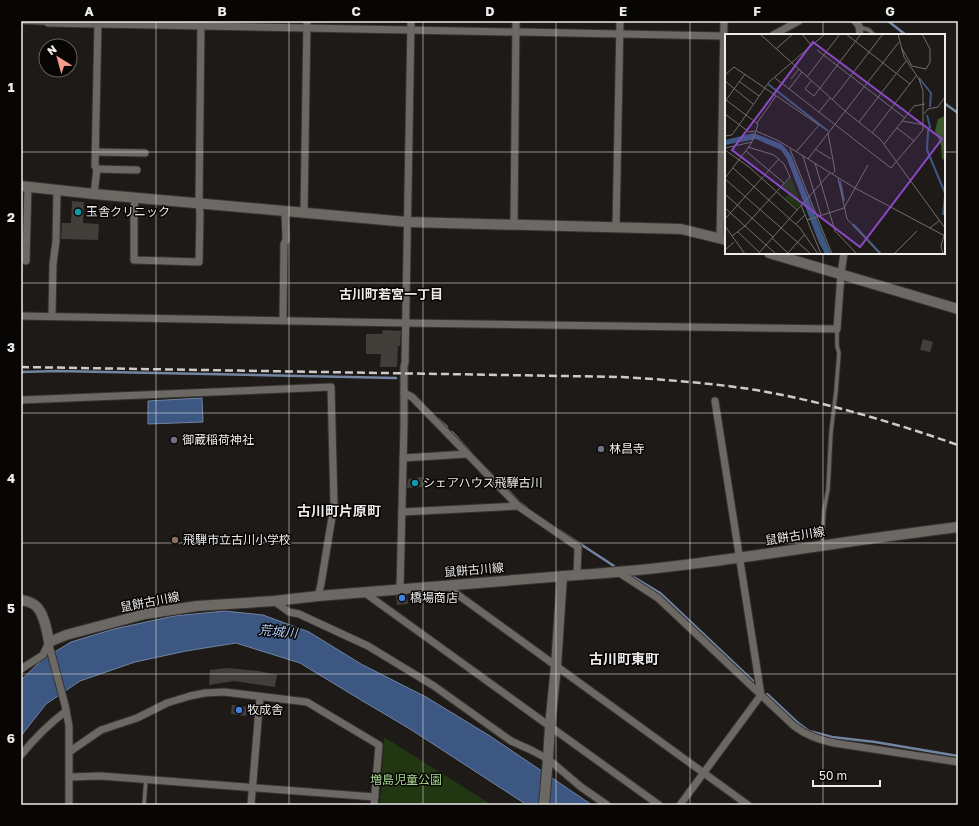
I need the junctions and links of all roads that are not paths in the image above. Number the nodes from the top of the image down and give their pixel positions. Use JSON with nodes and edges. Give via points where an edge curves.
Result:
{"nodes":[{"id":1,"x":411,"y":21,"type":"edge"},
{"id":2,"x":516,"y":21,"type":"edge"},
{"id":3,"x":620,"y":21,"type":"edge"},
{"id":4,"x":724,"y":21,"type":"edge"},
{"id":5,"x":799,"y":21,"type":"edge"},
{"id":6,"x":21,"y":22,"type":"edge"},
{"id":7,"x":98,"y":22,"type":"edge"},
{"id":8,"x":48,"y":23,"type":"joint"},
{"id":9,"x":201,"y":23,"type":"edge"},
{"id":10,"x":306,"y":24,"type":"edge"},
{"id":11,"x":857,"y":24,"type":"edge"},
{"id":12,"x":411,"y":30,"type":"junction"},
{"id":13,"x":516,"y":32,"type":"junction"},
{"id":14,"x":620,"y":34,"type":"junction"},
{"id":15,"x":775,"y":34,"type":"edge"},
{"id":16,"x":860,"y":34,"type":"edge"},
{"id":17,"x":873,"y":34,"type":"edge"},
{"id":18,"x":723,"y":36,"type":"junction"},
{"id":19,"x":724,"y":60,"type":"edge"},
{"id":20,"x":724,"y":109,"type":"edge"},
{"id":21,"x":96,"y":152,"type":"junction"},
{"id":22,"x":145,"y":153,"type":"dead end"},
{"id":23,"x":97,"y":169,"type":"junction"},
{"id":24,"x":137,"y":170,"type":"dead end"},
{"id":25,"x":24,"y":186,"type":"edge"},
{"id":26,"x":57,"y":190,"type":"junction"},
{"id":27,"x":94,"y":194,"type":"junction"},
{"id":28,"x":135,"y":197,"type":"junction"},
{"id":29,"x":199,"y":203,"type":"junction"},
{"id":30,"x":285,"y":211,"type":"junction"},
{"id":31,"x":304,"y":213,"type":"junction"},
{"id":32,"x":407,"y":222,"type":"junction"},
{"id":33,"x":514,"y":224,"type":"junction"},
{"id":34,"x":616,"y":227,"type":"junction"},
{"id":35,"x":723,"y":239,"type":"edge"},
{"id":36,"x":772,"y":254,"type":"edge"},
{"id":37,"x":844,"y":254,"type":"edge"},
{"id":38,"x":26,"y":261,"type":"dead end"},
{"id":39,"x":841,"y":274,"type":"junction"},
{"id":40,"x":958,"y":310,"type":"edge"},
{"id":41,"x":21,"y":316,"type":"edge"},
{"id":42,"x":52,"y":316,"type":"junction"},
{"id":43,"x":283,"y":320,"type":"junction"},
{"id":44,"x":406,"y":323,"type":"junction"},
{"id":45,"x":837,"y":329,"type":"junction"},
{"id":46,"x":404,"y":393,"type":"junction"},
{"id":47,"x":21,"y":400,"type":"edge"},
{"id":48,"x":715,"y":400,"type":"dead end"},
{"id":49,"x":467,"y":454,"type":"junction"},
{"id":50,"x":403,"y":458,"type":"junction"},
{"id":51,"x":518,"y":506,"type":"junction"},
{"id":52,"x":402,"y":512,"type":"junction"},
{"id":53,"x":958,"y":527,"type":"edge"},
{"id":54,"x":822,"y":545,"type":"junction"},
{"id":55,"x":740,"y":558,"type":"junction"},
{"id":56,"x":618,"y":572,"type":"junction"},
{"id":57,"x":577,"y":575,"type":"junction"},
{"id":58,"x":562,"y":576,"type":"junction"},
{"id":59,"x":450,"y":586,"type":"junction"},
{"id":60,"x":400,"y":589,"type":"junction"},
{"id":61,"x":365,"y":593,"type":"junction"},
{"id":62,"x":318,"y":596,"type":"junction"},
{"id":63,"x":21,"y":600,"type":"edge"},
{"id":64,"x":274,"y":601,"type":"junction"},
{"id":65,"x":50,"y":646,"type":"junction"},
{"id":66,"x":556,"y":666,"type":"junction"},
{"id":67,"x":21,"y":669,"type":"edge"},
{"id":68,"x":761,"y":695,"type":"junction"},
{"id":69,"x":260,"y":697,"type":"junction"},
{"id":70,"x":66,"y":708,"type":"junction"},
{"id":71,"x":550,"y":726,"type":"junction"},
{"id":72,"x":69,"y":752,"type":"junction"},
{"id":73,"x":21,"y":755,"type":"edge"},
{"id":74,"x":548,"y":762,"type":"junction"},
{"id":75,"x":958,"y":762,"type":"edge"},
{"id":76,"x":704,"y":773,"type":"junction"},
{"id":77,"x":68,"y":777,"type":"junction"},
{"id":78,"x":146,"y":779,"type":"junction"},
{"id":79,"x":253,"y":788,"type":"junction"},
{"id":80,"x":375,"y":797,"type":"junction"},
{"id":81,"x":69,"y":805,"type":"edge"},
{"id":82,"x":144,"y":805,"type":"edge"},
{"id":83,"x":251,"y":805,"type":"edge"},
{"id":84,"x":374,"y":805,"type":"edge"},
{"id":85,"x":544,"y":805,"type":"edge"},
{"id":86,"x":608,"y":805,"type":"edge"},
{"id":87,"x":659,"y":805,"type":"edge"},
{"id":88,"x":680,"y":805,"type":"edge"},
{"id":89,"x":748,"y":805,"type":"edge"}],
"edges":[{"from":1,"to":12,"type":"street"},
{"from":2,"to":13,"type":"street"},
{"from":3,"to":14,"type":"street"},
{"from":4,"to":18,"type":"street"},
{"from":5,"to":15,"type":"street"},
{"from":6,"to":8,"type":"lane"},
{"from":7,"to":8,"type":"street"},
{"from":7,"to":9,"type":"street"},
{"from":7,"to":21,"type":"street"},
{"from":9,"to":10,"type":"street"},
{"from":9,"to":29,"type":"street"},
{"from":10,"to":12,"type":"street"},
{"from":10,"to":31,"type":"street"},
{"from":11,"to":16,"type":"street"},
{"from":11,"to":17,"type":"lane"},
{"from":12,"to":13,"type":"street"},
{"from":12,"to":32,"type":"street"},
{"from":13,"to":14,"type":"street"},
{"from":13,"to":33,"type":"street"},
{"from":14,"to":18,"type":"street"},
{"from":14,"to":34,"type":"street"},
{"from":18,"to":19,"type":"street"},
{"from":19,"to":20,"type":"street"},
{"from":20,"to":35,"type":"street","via":[[720,191]]},
{"from":21,"to":22,"type":"street"},
{"from":21,"to":23,"type":"street"},
{"from":23,"to":24,"type":"street"},
{"from":23,"to":27,"type":"street"},
{"from":25,"to":26,"type":"street"},
{"from":25,"to":38,"type":"street"},
{"from":26,"to":27,"type":"street"},
{"from":26,"to":42,"type":"street"},
{"from":27,"to":28,"type":"street"},
{"from":28,"to":29,"type":"street"},
{"from":28,"to":29,"type":"street","via":[[134,260],[199,262]]},
{"from":29,"to":30,"type":"street"},
{"from":30,"to":31,"type":"street"},
{"from":30,"to":43,"type":"street"},
{"from":31,"to":32,"type":"street"},
{"from":32,"to":33,"type":"street"},
{"from":32,"to":44,"type":"street"},
{"from":33,"to":34,"type":"street"},
{"from":34,"to":35,"type":"street","via":[[681,229]]},
{"from":36,"to":39,"type":"street"},
{"from":37,"to":39,"type":"street"},
{"from":39,"to":40,"type":"street"},
{"from":39,"to":45,"type":"street"},
{"from":41,"to":42,"type":"street"},
{"from":42,"to":43,"type":"street"},
{"from":43,"to":44,"type":"street"},
{"from":44,"to":45,"type":"street"},
{"from":44,"to":46,"type":"street"},
{"from":45,"to":54,"type":"lane","via":[[839,353]]},
{"from":46,"to":49,"type":"street","via":[[412,397]]},
{"from":46,"to":50,"type":"street"},
{"from":47,"to":62,"type":"street","via":[[331,387],[334,505]]},
{"from":48,"to":55,"type":"street"},
{"from":49,"to":50,"type":"street"},
{"from":49,"to":51,"type":"street"},
{"from":50,"to":52,"type":"street"},
{"from":51,"to":52,"type":"street"},
{"from":51,"to":57,"type":"street","via":[[578,547]]},
{"from":52,"to":60,"type":"street"},
{"from":53,"to":54,"type":"street","name":"鼠餅古川線"},
{"from":54,"to":55,"type":"street","name":"鼠餅古川線"},
{"from":55,"to":56,"type":"street","name":"鼠餅古川線"},
{"from":55,"to":68,"type":"street"},
{"from":56,"to":57,"type":"street","name":"鼠餅古川線"},
{"from":56,"to":68,"type":"street","via":[[658,598]]},
{"from":57,"to":58,"type":"street","name":"鼠餅古川線"},
{"from":58,"to":59,"type":"street","name":"鼠餅古川線"},
{"from":58,"to":66,"type":"street"},
{"from":59,"to":60,"type":"street","name":"鼠餅古川線"},
{"from":59,"to":66,"type":"street","via":[[454,592]]},
{"from":60,"to":61,"type":"street","name":"鼠餅古川線"},
{"from":61,"to":62,"type":"street","name":"鼠餅古川線"},
{"from":61,"to":71,"type":"street"},
{"from":62,"to":64,"type":"street","name":"鼠餅古川線"},
{"from":63,"to":65,"type":"street","via":[[39,609]]},
{"from":64,"to":65,"type":"street","name":"鼠餅古川線","via":[[197,606],[145,614],[66,634]]},
{"from":64,"to":74,"type":"street","via":[[289,612],[299,614],[368,646],[434,686],[511,741],[531,750]]},
{"from":65,"to":67,"type":"street"},
{"from":65,"to":70,"type":"street"},
{"from":66,"to":71,"type":"street"},
{"from":66,"to":76,"type":"street"},
{"from":68,"to":75,"type":"street","via":[[794,726],[817,739]]},
{"from":68,"to":76,"type":"street"},
{"from":69,"to":72,"type":"street","via":[[224,692],[190,696],[100,730]]},
{"from":69,"to":79,"type":"street"},
{"from":69,"to":80,"type":"street","via":[[307,702],[380,745]]},
{"from":70,"to":72,"type":"street"},
{"from":70,"to":73,"type":"street"},
{"from":71,"to":74,"type":"street"},
{"from":71,"to":87,"type":"street"},
{"from":72,"to":77,"type":"street"},
{"from":74,"to":85,"type":"street"},
{"from":74,"to":86,"type":"street"},
{"from":76,"to":88,"type":"street"},
{"from":76,"to":89,"type":"street"},
{"from":77,"to":78,"type":"street"},
{"from":77,"to":81,"type":"street"},
{"from":78,"to":79,"type":"street"},
{"from":78,"to":82,"type":"lane"},
{"from":79,"to":80,"type":"street"},
{"from":79,"to":83,"type":"street"},
{"from":80,"to":84,"type":"street"}]}
